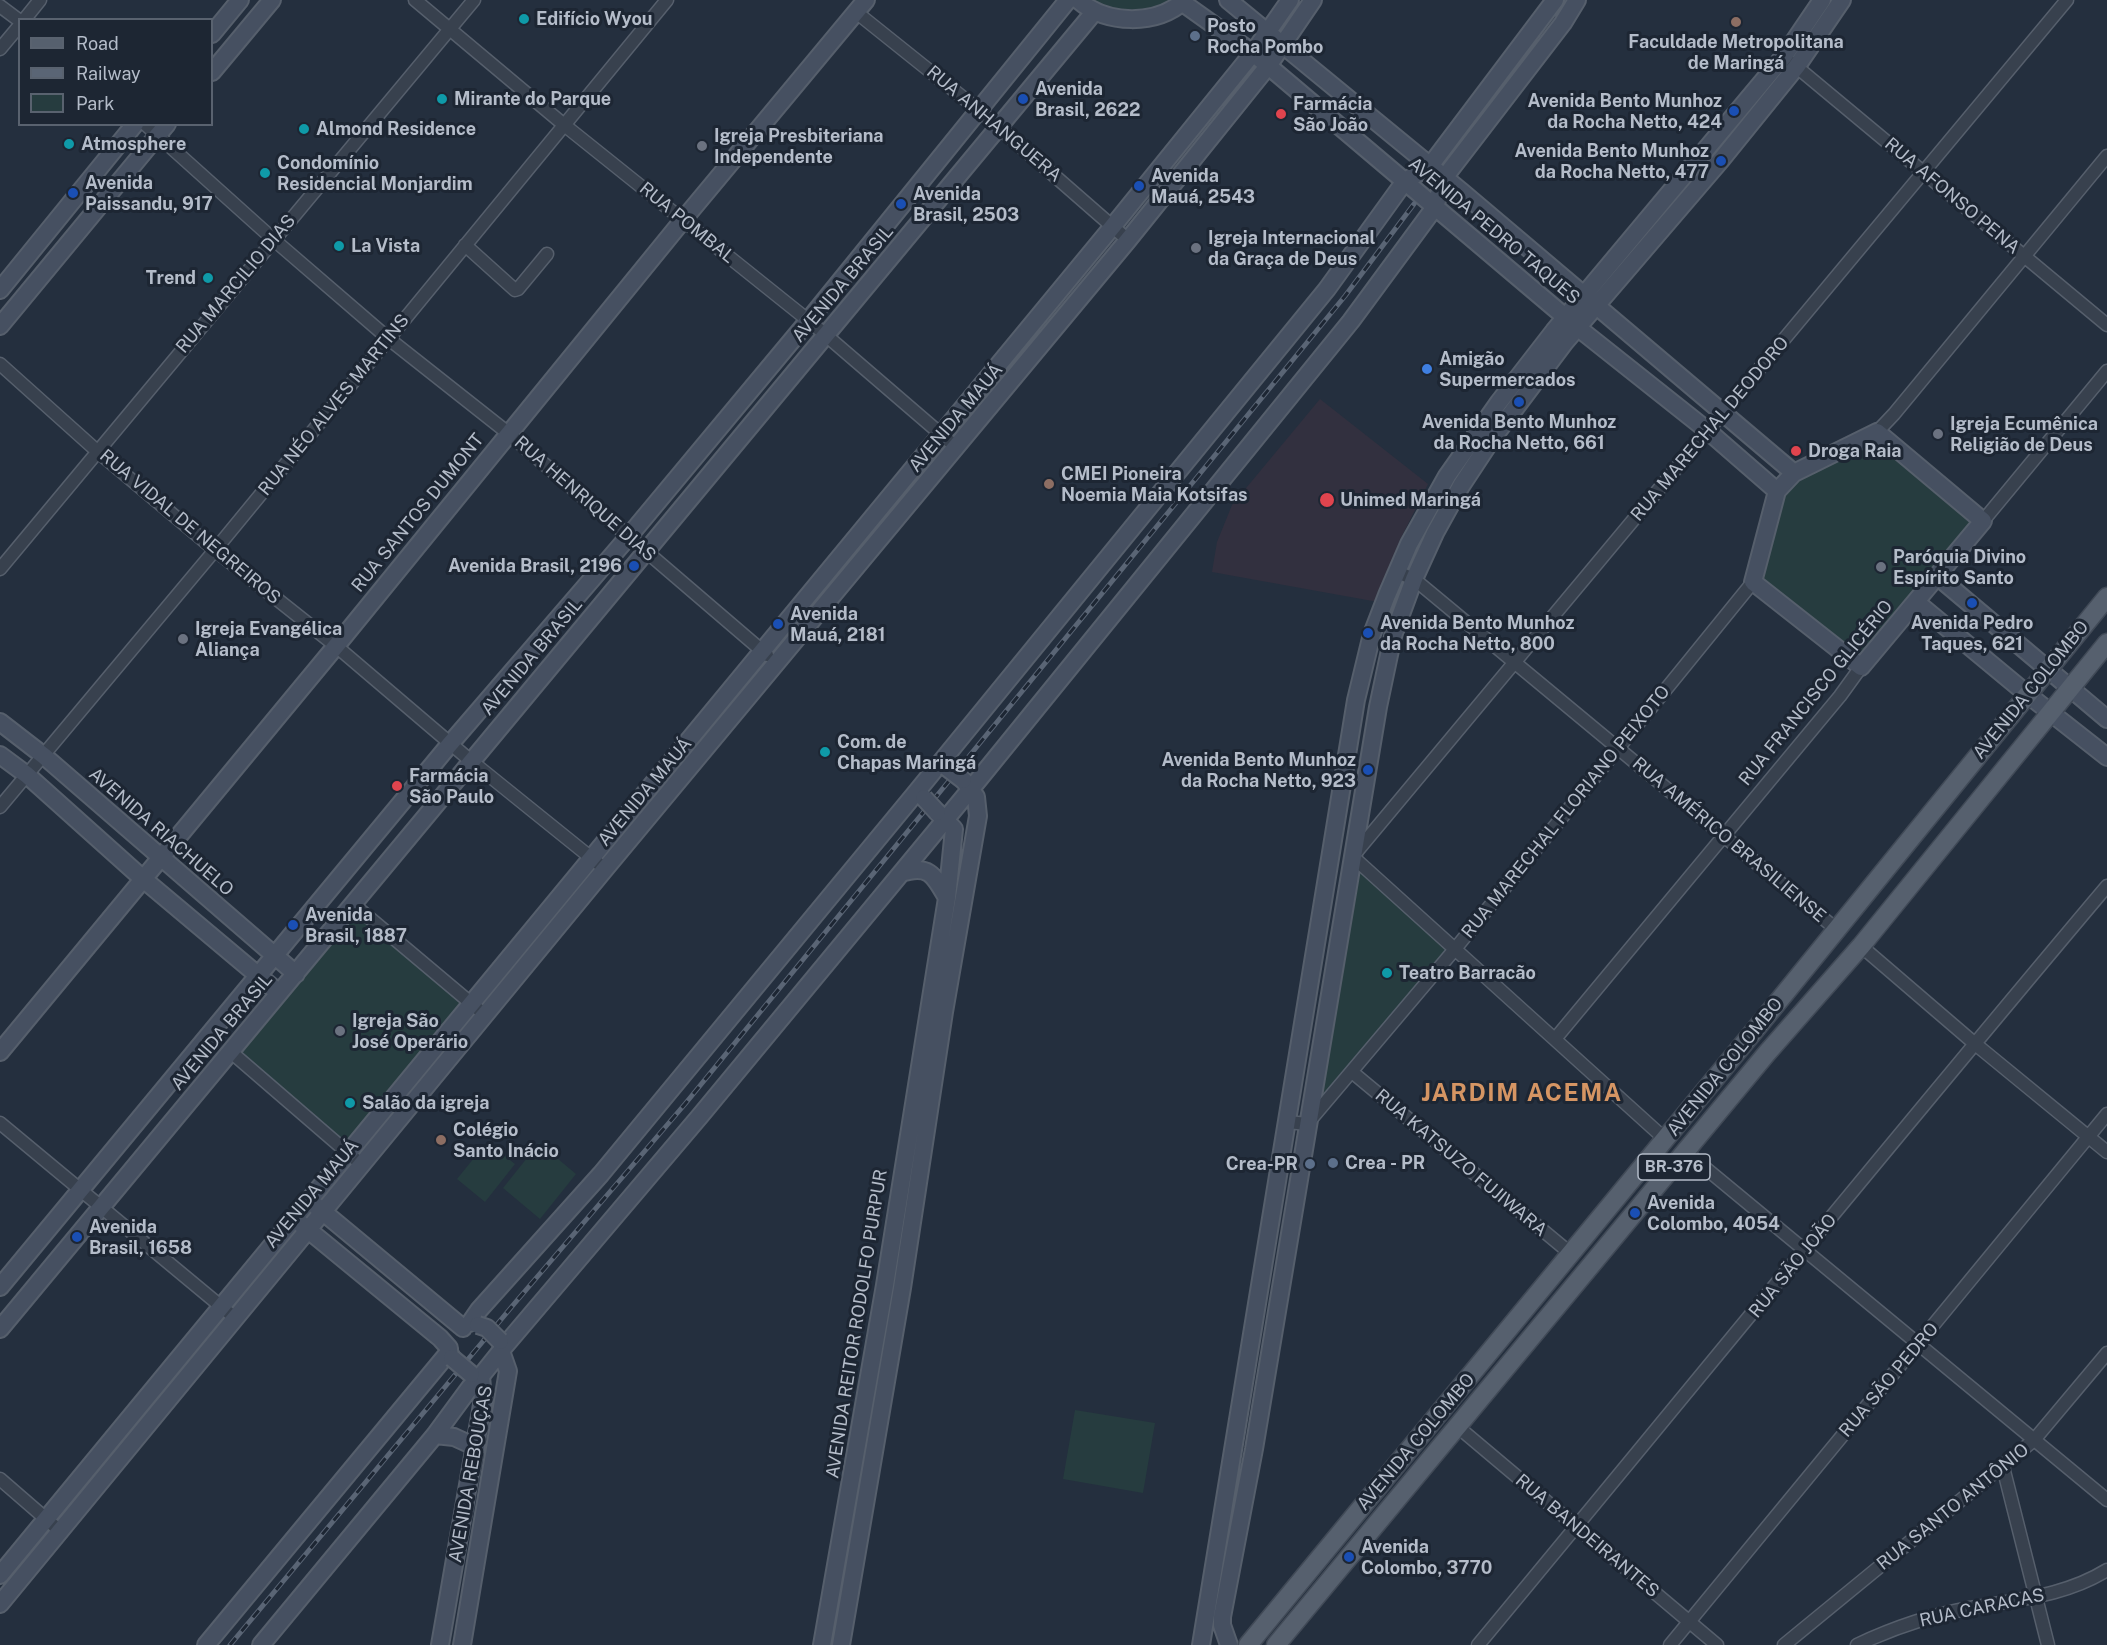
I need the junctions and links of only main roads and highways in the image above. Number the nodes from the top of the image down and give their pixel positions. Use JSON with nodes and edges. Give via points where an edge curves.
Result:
{"nodes":[{"id":1,"x":240,"y":0,"type":"edge"},
{"id":2,"x":272,"y":0,"type":"edge"},
{"id":3,"x":1068,"y":0,"type":"edge"},
{"id":4,"x":1078,"y":0,"type":"edge"},
{"id":5,"x":1228,"y":0,"type":"edge"},
{"id":6,"x":1290,"y":0,"type":"edge"},
{"id":7,"x":1313,"y":0,"type":"edge"},
{"id":8,"x":1577,"y":0,"type":"edge"},
{"id":9,"x":1822,"y":0,"type":"edge"},
{"id":10,"x":1842,"y":0,"type":"edge"},
{"id":11,"x":1184,"y":1,"type":"edge"},
{"id":12,"x":861,"y":6,"type":"edge"},
{"id":13,"x":1551,"y":6,"type":"edge"},
{"id":14,"x":1095,"y":11,"type":"junction"},
{"id":15,"x":1563,"y":23,"type":"junction"},
{"id":16,"x":1268,"y":32,"type":"junction"},
{"id":17,"x":213,"y":33,"type":"edge"},
{"id":18,"x":1283,"y":45,"type":"junction"},
{"id":19,"x":1253,"y":53,"type":"junction"},
{"id":20,"x":1790,"y":61,"type":"junction"},
{"id":21,"x":1268,"y":66,"type":"junction"},
{"id":22,"x":213,"y":71,"type":"edge"},
{"id":23,"x":133,"y":126,"type":"edge"},
{"id":24,"x":157,"y":128,"type":"edge"},
{"id":25,"x":1430,"y":166,"type":"junction"},
{"id":26,"x":1444,"y":178,"type":"junction"},
{"id":27,"x":1405,"y":181,"type":"junction"},
{"id":28,"x":1435,"y":207,"type":"junction"},
{"id":29,"x":0,"y":290,"type":"edge"},
{"id":30,"x":1590,"y":300,"type":"junction"},
{"id":31,"x":1571,"y":322,"type":"junction"},
{"id":32,"x":0,"y":326,"type":"edge"},
{"id":33,"x":1505,"y":407,"type":"junction"},
{"id":34,"x":1794,"y":473,"type":"junction"},
{"id":35,"x":1777,"y":491,"type":"junction"},
{"id":36,"x":1937,"y":576,"type":"junction"},
{"id":37,"x":2107,"y":597,"type":"edge"},
{"id":38,"x":1916,"y":602,"type":"junction"},
{"id":39,"x":2107,"y":643,"type":"edge"},
{"id":40,"x":2048,"y":669,"type":"junction"},
{"id":41,"x":2071,"y":688,"type":"junction"},
{"id":42,"x":2028,"y":694,"type":"junction"},
{"id":43,"x":2050,"y":711,"type":"junction"},
{"id":44,"x":2107,"y":718,"type":"edge"},
{"id":45,"x":0,"y":722,"type":"edge"},
{"id":46,"x":0,"y":754,"type":"edge"},
{"id":47,"x":2107,"y":757,"type":"edge"},
{"id":48,"x":942,"y":766,"type":"junction"},
{"id":49,"x":967,"y":784,"type":"junction"},
{"id":50,"x":923,"y":791,"type":"junction"},
{"id":51,"x":941,"y":815,"type":"junction"},
{"id":52,"x":159,"y":858,"type":"junction"},
{"id":53,"x":901,"y":873,"type":"junction"},
{"id":54,"x":142,"y":878,"type":"junction"},
{"id":55,"x":947,"y":898,"type":"junction"},
{"id":56,"x":274,"y":955,"type":"junction"},
{"id":57,"x":296,"y":974,"type":"junction"},
{"id":58,"x":257,"y":975,"type":"junction"},
{"id":59,"x":279,"y":993,"type":"junction"},
{"id":60,"x":936,"y":1011,"type":"junction"},
{"id":61,"x":1764,"y":1019,"type":"junction"},
{"id":62,"x":1751,"y":1034,"type":"junction"},
{"id":63,"x":1780,"y":1038,"type":"junction"},
{"id":64,"x":0,"y":1052,"type":"edge"},
{"id":65,"x":1767,"y":1053,"type":"junction"},
{"id":66,"x":308,"y":1200,"type":"junction"},
{"id":67,"x":323,"y":1212,"type":"junction"},
{"id":68,"x":293,"y":1218,"type":"junction"},
{"id":69,"x":308,"y":1230,"type":"junction"},
{"id":70,"x":393,"y":1270,"type":"junction"},
{"id":71,"x":1548,"y":1280,"type":"junction"},
{"id":72,"x":0,"y":1287,"type":"edge"},
{"id":73,"x":378,"y":1288,"type":"junction"},
{"id":74,"x":1554,"y":1311,"type":"junction"},
{"id":75,"x":470,"y":1325,"type":"junction"},
{"id":76,"x":0,"y":1329,"type":"edge"},
{"id":77,"x":501,"y":1346,"type":"junction"},
{"id":78,"x":450,"y":1352,"type":"junction"},
{"id":79,"x":870,"y":1371,"type":"junction"},
{"id":80,"x":887,"y":1374,"type":"junction"},
{"id":81,"x":476,"y":1376,"type":"junction"},
{"id":82,"x":1237,"y":1430,"type":"junction"},
{"id":83,"x":1257,"y":1434,"type":"junction"},
{"id":84,"x":435,"y":1435,"type":"junction"},
{"id":85,"x":476,"y":1447,"type":"junction"},
{"id":86,"x":1329,"y":1547,"type":"junction"},
{"id":87,"x":0,"y":1575,"type":"edge"},
{"id":88,"x":1324,"y":1586,"type":"junction"},
{"id":89,"x":0,"y":1604,"type":"edge"},
{"id":90,"x":823,"y":1641,"type":"edge"},
{"id":91,"x":841,"y":1642,"type":"edge"},
{"id":92,"x":206,"y":1645,"type":"edge"},
{"id":93,"x":261,"y":1645,"type":"edge"},
{"id":94,"x":440,"y":1645,"type":"edge"},
{"id":95,"x":462,"y":1645,"type":"edge"},
{"id":96,"x":1201,"y":1645,"type":"edge"},
{"id":97,"x":1229,"y":1645,"type":"edge"},
{"id":98,"x":1248,"y":1645,"type":"edge"},
{"id":99,"x":1276,"y":1645,"type":"edge"}],
"edges":[{"from":1,"to":17,"type":"main road"},
{"from":2,"to":22,"type":"main road"},
{"from":3,"to":56,"type":"main road","name":"AVENIDA BRASIL","via":[[808,321]]},
{"from":4,"to":14,"type":"main road"},
{"from":5,"to":16,"type":"main road","name":"AVENIDA PEDRO TAQUES"},
{"from":6,"to":16,"type":"main road","name":"AVENIDA MAUÁ"},
{"from":7,"to":18,"type":"main road","name":"AVENIDA MAUÁ"},
{"from":8,"to":15,"type":"main road"},
{"from":9,"to":20,"type":"main road"},
{"from":10,"to":20,"type":"main road"},
{"from":11,"to":14,"type":"main road","via":[[1166,12],[1141,19],[1116,18]]},
{"from":11,"to":19,"type":"main road","name":"AVENIDA PEDRO TAQUES"},
{"from":12,"to":52,"type":"main road","name":"RUA SANTOS DUMONT"},
{"from":13,"to":15,"type":"main road"},
{"from":13,"to":25,"type":"main road"},
{"from":14,"to":57,"type":"main road","name":"AVENIDA BRASIL"},
{"from":15,"to":26,"type":"main road"},
{"from":16,"to":18,"type":"main road","name":"AVENIDA PEDRO TAQUES"},
{"from":16,"to":19,"type":"main road","name":"AVENIDA MAUÁ"},
{"from":18,"to":21,"type":"main road","name":"AVENIDA MAUÁ"},
{"from":18,"to":25,"type":"main road","name":"AVENIDA PEDRO TAQUES"},
{"from":19,"to":21,"type":"main road","name":"AVENIDA PEDRO TAQUES"},
{"from":19,"to":66,"type":"main road","name":"AVENIDA MAUÁ"},
{"from":20,"to":30,"type":"main road"},
{"from":21,"to":27,"type":"main road","name":"AVENIDA PEDRO TAQUES"},
{"from":21,"to":67,"type":"main road","name":"AVENIDA MAUÁ","via":[[957,448]]},
{"from":23,"to":29,"type":"main road"},
{"from":24,"to":32,"type":"main road"},
{"from":25,"to":26,"type":"main road","name":"AVENIDA PEDRO TAQUES"},
{"from":25,"to":27,"type":"main road"},
{"from":26,"to":28,"type":"main road"},
{"from":26,"to":30,"type":"main road","name":"AVENIDA PEDRO TAQUES"},
{"from":27,"to":28,"type":"main road","name":"AVENIDA PEDRO TAQUES"},
{"from":27,"to":48,"type":"main road","via":[[1327,289]]},
{"from":28,"to":31,"type":"main road","name":"AVENIDA PEDRO TAQUES"},
{"from":28,"to":49,"type":"main road","via":[[1351,321]]},
{"from":30,"to":31,"type":"main road"},
{"from":30,"to":34,"type":"main road","name":"AVENIDA PEDRO TAQUES"},
{"from":31,"to":33,"type":"main road"},
{"from":31,"to":35,"type":"main road","name":"AVENIDA PEDRO TAQUES","via":[[1708,430]]},
{"from":33,"to":82,"type":"main road","via":[[1447,476],[1409,544],[1372,634],[1356,700]]},
{"from":33,"to":83,"type":"main road","via":[[1435,533],[1393,636]]},
{"from":34,"to":35,"type":"main road"},
{"from":34,"to":36,"type":"main road","name":"RUA FRANCISCO GLICÉRIO","via":[[1877,432],[1983,521]]},
{"from":35,"to":38,"type":"main road","name":"RUA FRANCISCO GLICÉRIO","via":[[1753,582],[1861,668]]},
{"from":36,"to":38,"type":"main road","name":"RUA FRANCISCO GLICÉRIO"},
{"from":36,"to":40,"type":"main road"},
{"from":37,"to":40,"type":"main road","name":"AVENIDA COLOMBO","number":"BR-376"},
{"from":38,"to":42,"type":"main road"},
{"from":39,"to":41,"type":"main road","name":"AVENIDA COLOMBO","number":"BR-376"},
{"from":40,"to":41,"type":"main road"},
{"from":40,"to":42,"type":"main road","name":"AVENIDA COLOMBO","number":"BR-376"},
{"from":41,"to":43,"type":"main road","name":"AVENIDA COLOMBO","number":"BR-376"},
{"from":41,"to":44,"type":"main road"},
{"from":42,"to":43,"type":"main road"},
{"from":42,"to":61,"type":"main road","name":"AVENIDA COLOMBO","number":"BR-376"},
{"from":43,"to":47,"type":"main road"},
{"from":43,"to":63,"type":"main road","name":"AVENIDA COLOMBO","number":"BR-376","via":[[1861,946]]},
{"from":45,"to":52,"type":"main road","name":"AVENIDA RIACHUELO"},
{"from":46,"to":54,"type":"main road"},
{"from":48,"to":49,"type":"main road","bridge":true},
{"from":48,"to":50,"type":"main road"},
{"from":49,"to":51,"type":"main road"},
{"from":49,"to":60,"type":"main road","via":[[976,797],[978,816]]},
{"from":50,"to":51,"type":"main road","bridge":true},
{"from":50,"to":75,"type":"main road"},
{"from":51,"to":53,"type":"main road"},
{"from":51,"to":55,"type":"main road","via":[[954,829]]},
{"from":52,"to":54,"type":"main road","name":"RUA SANTOS DUMONT"},
{"from":52,"to":56,"type":"main road","name":"AVENIDA RIACHUELO"},
{"from":53,"to":55,"type":"main road","via":[[926,870]]},
{"from":53,"to":77,"type":"main road","via":[[700,1116]]},
{"from":54,"to":58,"type":"main road"},
{"from":54,"to":64,"type":"main road","name":"RUA SANTOS DUMONT"},
{"from":55,"to":60,"type":"main road"},
{"from":56,"to":57,"type":"main road","name":"AVENIDA RIACHUELO"},
{"from":56,"to":58,"type":"main road","name":"AVENIDA BRASIL"},
{"from":57,"to":59,"type":"main road","name":"AVENIDA BRASIL"},
{"from":58,"to":59,"type":"main road"},
{"from":58,"to":72,"type":"main road","name":"AVENIDA BRASIL"},
{"from":59,"to":76,"type":"main road","name":"AVENIDA BRASIL"},
{"from":60,"to":79,"type":"main road","name":"AVENIDA REITOR RODOLFO PURPUR"},
{"from":60,"to":80,"type":"main road","name":"AVENIDA REITOR RODOLFO PURPUR"},
{"from":61,"to":62,"type":"main road","name":"AVENIDA COLOMBO","number":"BR-376"},
{"from":61,"to":63,"type":"main road"},
{"from":62,"to":65,"type":"main road"},
{"from":62,"to":71,"type":"main road","name":"AVENIDA COLOMBO","number":"BR-376"},
{"from":63,"to":65,"type":"main road","name":"AVENIDA COLOMBO","number":"BR-376"},
{"from":65,"to":74,"type":"main road","name":"AVENIDA COLOMBO","number":"BR-376"},
{"from":66,"to":67,"type":"main road"},
{"from":66,"to":68,"type":"main road","name":"AVENIDA MAUÁ"},
{"from":67,"to":69,"type":"main road","name":"AVENIDA MAUÁ"},
{"from":67,"to":70,"type":"main road"},
{"from":68,"to":69,"type":"main road","name":"AVENIDA REBOUÇAS"},
{"from":68,"to":87,"type":"main road","name":"AVENIDA MAUÁ"},
{"from":69,"to":73,"type":"main road","name":"AVENIDA REBOUÇAS"},
{"from":69,"to":89,"type":"main road","name":"AVENIDA MAUÁ"},
{"from":70,"to":73,"type":"main road"},
{"from":70,"to":75,"type":"main road"},
{"from":71,"to":74,"type":"main road"},
{"from":71,"to":86,"type":"main road","name":"AVENIDA COLOMBO","number":"BR-376"},
{"from":73,"to":78,"type":"main road","name":"AVENIDA REBOUÇAS"},
{"from":74,"to":88,"type":"main road","name":"AVENIDA COLOMBO","number":"BR-376"},
{"from":75,"to":77,"type":"main road","bridge":true,"via":[[487,1328]]},
{"from":75,"to":78,"type":"main road"},
{"from":77,"to":81,"type":"main road"},
{"from":77,"to":95,"type":"main road","name":"AVENIDA REBOUÇAS","via":[[508,1371]]},
{"from":78,"to":81,"type":"main road","name":"AVENIDA REBOUÇAS","bridge":true},
{"from":78,"to":92,"type":"main road"},
{"from":79,"to":80,"type":"main road"},
{"from":79,"to":90,"type":"main road","name":"AVENIDA REITOR RODOLFO PURPUR"},
{"from":80,"to":91,"type":"main road","name":"AVENIDA REITOR RODOLFO PURPUR"},
{"from":81,"to":84,"type":"main road"},
{"from":81,"to":85,"type":"main road","name":"AVENIDA REBOUÇAS","via":[[483,1400]]},
{"from":82,"to":83,"type":"main road"},
{"from":82,"to":96,"type":"main road"},
{"from":83,"to":97,"type":"main road","via":[[1222,1617]]},
{"from":84,"to":85,"type":"main road","via":[[454,1437]]},
{"from":84,"to":93,"type":"main road"},
{"from":85,"to":94,"type":"main road","name":"AVENIDA REBOUÇAS"},
{"from":86,"to":88,"type":"main road","via":[[1323,1570]]},
{"from":86,"to":98,"type":"main road","name":"AVENIDA COLOMBO","number":"BR-376"},
{"from":88,"to":99,"type":"main road","name":"AVENIDA COLOMBO","number":"BR-376"},
{"from":90,"to":91,"type":"main road"}]}
